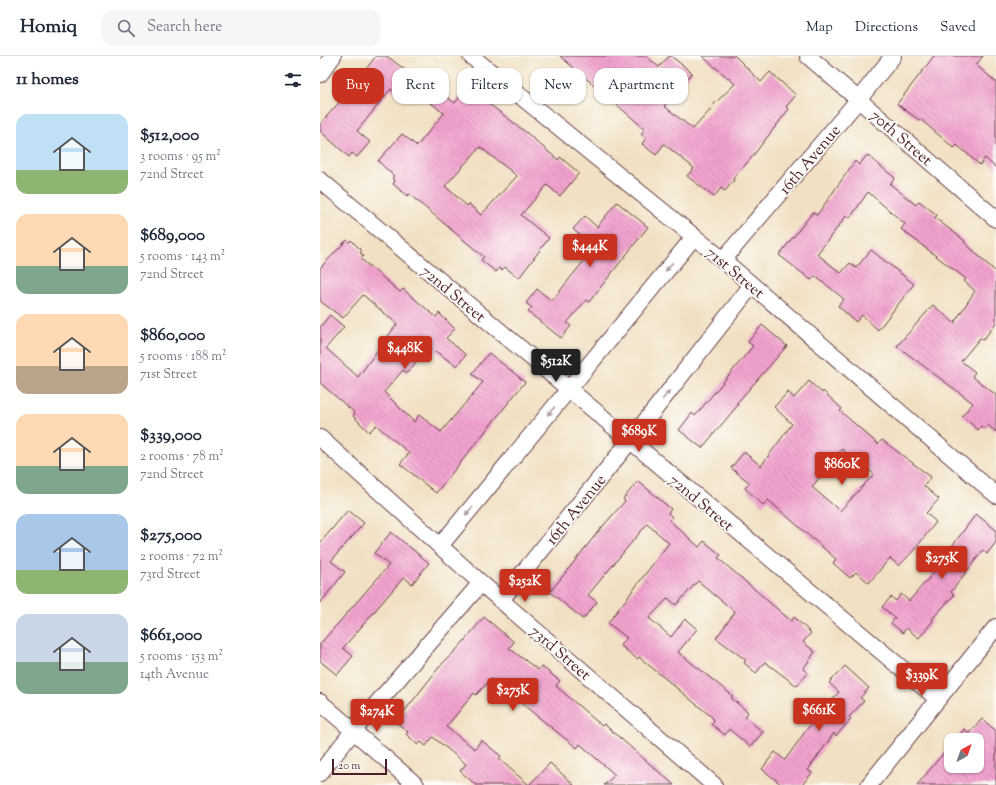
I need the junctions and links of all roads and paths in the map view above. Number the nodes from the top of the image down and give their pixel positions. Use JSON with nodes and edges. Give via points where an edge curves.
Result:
{"nodes":[{"id":1,"x":334,"y":56,"type":"edge"},
{"id":2,"x":470,"y":56,"type":"edge"},
{"id":3,"x":808,"y":56,"type":"edge"},
{"id":4,"x":893,"y":56,"type":"edge"},
{"id":5,"x":320,"y":74,"type":"edge"},
{"id":6,"x":859,"y":99,"type":"junction"},
{"id":7,"x":320,"y":180,"type":"edge"},
{"id":8,"x":996,"y":219,"type":"edge"},
{"id":9,"x":694,"y":237,"type":"junction"},
{"id":10,"x":723,"y":260,"type":"junction"},
{"id":11,"x":752,"y":285,"type":"junction"},
{"id":12,"x":569,"y":390,"type":"junction"},
{"id":13,"x":320,"y":438,"type":"edge"},
{"id":14,"x":630,"y":441,"type":"junction"},
{"id":15,"x":996,"y":495,"type":"edge"},
{"id":16,"x":440,"y":546,"type":"junction"},
{"id":17,"x":481,"y":583,"type":"junction"},
{"id":18,"x":501,"y":600,"type":"junction"},
{"id":19,"x":996,"y":627,"type":"edge"},
{"id":20,"x":938,"y":699,"type":"junction"},
{"id":21,"x":320,"y":702,"type":"edge"},
{"id":22,"x":354,"y":730,"type":"junction"},
{"id":23,"x":320,"y":773,"type":"edge"},
{"id":24,"x":416,"y":785,"type":"edge"},
{"id":25,"x":714,"y":785,"type":"edge"},
{"id":26,"x":869,"y":785,"type":"edge"}],
"edges":[{"from":1,"to":5,"type":"street"},
{"from":2,"to":9,"type":"street","name":"71st Street"},
{"from":3,"to":6,"type":"street","name":"70th Street"},
{"from":4,"to":6,"type":"street","name":"16th Avenue"},
{"from":6,"to":8,"type":"street","name":"70th Street"},
{"from":6,"to":10,"type":"street","name":"16th Avenue"},
{"from":7,"to":12,"type":"street","name":"72nd Street"},
{"from":9,"to":10,"type":"street","name":"71st Street"},
{"from":9,"to":12,"type":"street","one_way":true},
{"from":10,"to":11,"type":"street","name":"71st Street"},
{"from":14,"to":11,"type":"street","name":"16th Avenue","one_way":true},
{"from":11,"to":15,"type":"street","name":"71st Street"},
{"from":12,"to":14,"type":"street","name":"72nd Street"},
{"from":12,"to":16,"type":"street","one_way":true},
{"from":13,"to":16,"type":"street","name":"73rd Street"},
{"from":14,"to":18,"type":"street","name":"16th Avenue"},
{"from":14,"to":20,"type":"street","name":"72nd Street"},
{"from":16,"to":17,"type":"street","name":"73rd Street"},
{"from":17,"to":18,"type":"street","name":"73rd Street"},
{"from":17,"to":22,"type":"street"},
{"from":18,"to":25,"type":"street","name":"73rd Street"},
{"from":19,"to":20,"type":"street"},
{"from":20,"to":26,"type":"street"},
{"from":21,"to":22,"type":"street"},
{"from":22,"to":23,"type":"street"},
{"from":22,"to":24,"type":"street"}]}
